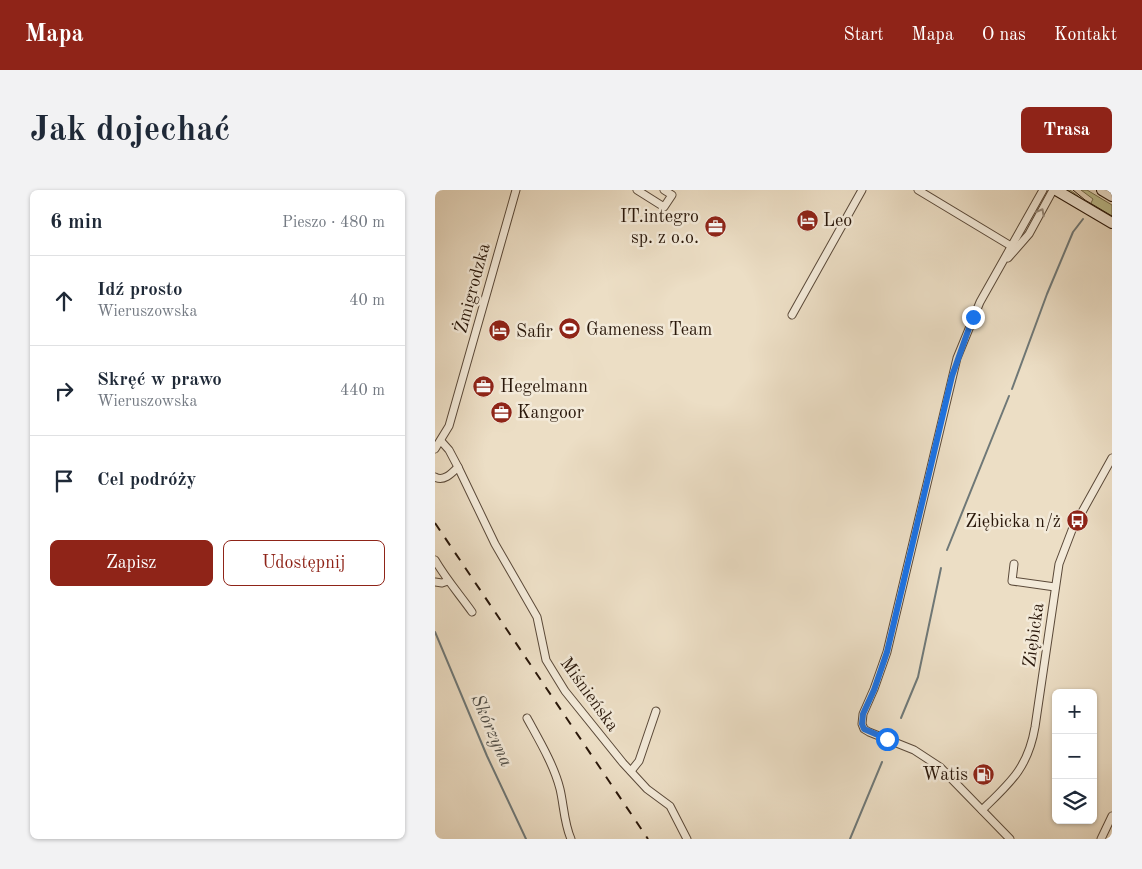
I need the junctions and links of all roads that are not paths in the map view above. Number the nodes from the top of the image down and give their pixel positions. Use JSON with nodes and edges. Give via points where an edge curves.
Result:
{"nodes":[{"id":1,"x":516,"y":190,"type":"edge"},
{"id":2,"x":637,"y":190,"type":"edge"},
{"id":3,"x":664,"y":190,"type":"edge"},
{"id":4,"x":862,"y":190,"type":"edge"},
{"id":5,"x":918,"y":190,"type":"edge"},
{"id":6,"x":1043,"y":190,"type":"edge"},
{"id":7,"x":1054,"y":190,"type":"edge"},
{"id":8,"x":1102,"y":190,"type":"edge"},
{"id":9,"x":1112,"y":196,"type":"edge"},
{"id":10,"x":1112,"y":223,"type":"edge"},
{"id":11,"x":1011,"y":246,"type":"junction"},
{"id":12,"x":1003,"y":263,"type":"junction"},
{"id":13,"x":792,"y":315,"type":"dead end"},
{"id":14,"x":441,"y":441,"type":"junction"},
{"id":15,"x":435,"y":449,"type":"edge"},
{"id":16,"x":1112,"y":458,"type":"edge"},
{"id":17,"x":458,"y":467,"type":"junction"},
{"id":18,"x":435,"y":477,"type":"edge"},
{"id":19,"x":435,"y":560,"type":"edge"},
{"id":20,"x":1014,"y":564,"type":"dead end"},
{"id":21,"x":448,"y":581,"type":"junction"},
{"id":22,"x":435,"y":582,"type":"edge"},
{"id":23,"x":1055,"y":587,"type":"junction"},
{"id":24,"x":472,"y":612,"type":"dead end"},
{"id":25,"x":656,"y":711,"type":"dead end"},
{"id":26,"x":527,"y":718,"type":"dead end"},
{"id":27,"x":631,"y":771,"type":"junction"},
{"id":28,"x":982,"y":810,"type":"junction"},
{"id":29,"x":1112,"y":816,"type":"edge"},
{"id":30,"x":571,"y":839,"type":"edge"},
{"id":31,"x":687,"y":839,"type":"edge"},
{"id":32,"x":1010,"y":839,"type":"edge"},
{"id":33,"x":1101,"y":839,"type":"edge"}],
"edges":[{"from":1,"to":14,"type":"street","name":"Żmigrodzka","via":[[449,426]]},
{"from":2,"to":3,"type":"street","via":[[664,207],[672,195]]},
{"from":4,"to":13,"type":"street"},
{"from":5,"to":11,"type":"street"},
{"from":6,"to":11,"type":"street"},
{"from":7,"to":10,"type":"street"},
{"from":12,"to":7,"type":"street","one_way":true,"via":[[1029,234]]},
{"from":8,"to":9,"type":"street"},
{"from":11,"to":12,"type":"street"},
{"from":12,"to":28,"type":"street","via":[[980,302],[954,367],[887,652],[862,718],[864,729],[914,750],[940,767]]},
{"from":14,"to":15,"type":"street","name":"Żmigrodzka"},
{"from":14,"to":17,"type":"street","name":"Miśnieńska"},
{"from":16,"to":23,"type":"street","name":"Ziębicka","via":[[1065,547]]},
{"from":17,"to":18,"type":"street","via":[[446,477]]},
{"from":17,"to":27,"type":"street","name":"Miśnieńska","via":[[495,544],[537,617],[546,660],[565,691]]},
{"from":19,"to":21,"type":"street"},
{"from":20,"to":23,"type":"street","via":[[1012,581]]},
{"from":21,"to":22,"type":"street"},
{"from":21,"to":24,"type":"street"},
{"from":23,"to":28,"type":"street","name":"Ziębicka","via":[[1032,744],[1020,771]]},
{"from":25,"to":27,"type":"street","via":[[639,761]]},
{"from":26,"to":30,"type":"street","via":[[554,772]]},
{"from":27,"to":31,"type":"street","name":"Miśnieńska","via":[[647,789],[671,806]]},
{"from":28,"to":32,"type":"street"},
{"from":29,"to":33,"type":"street"}]}
